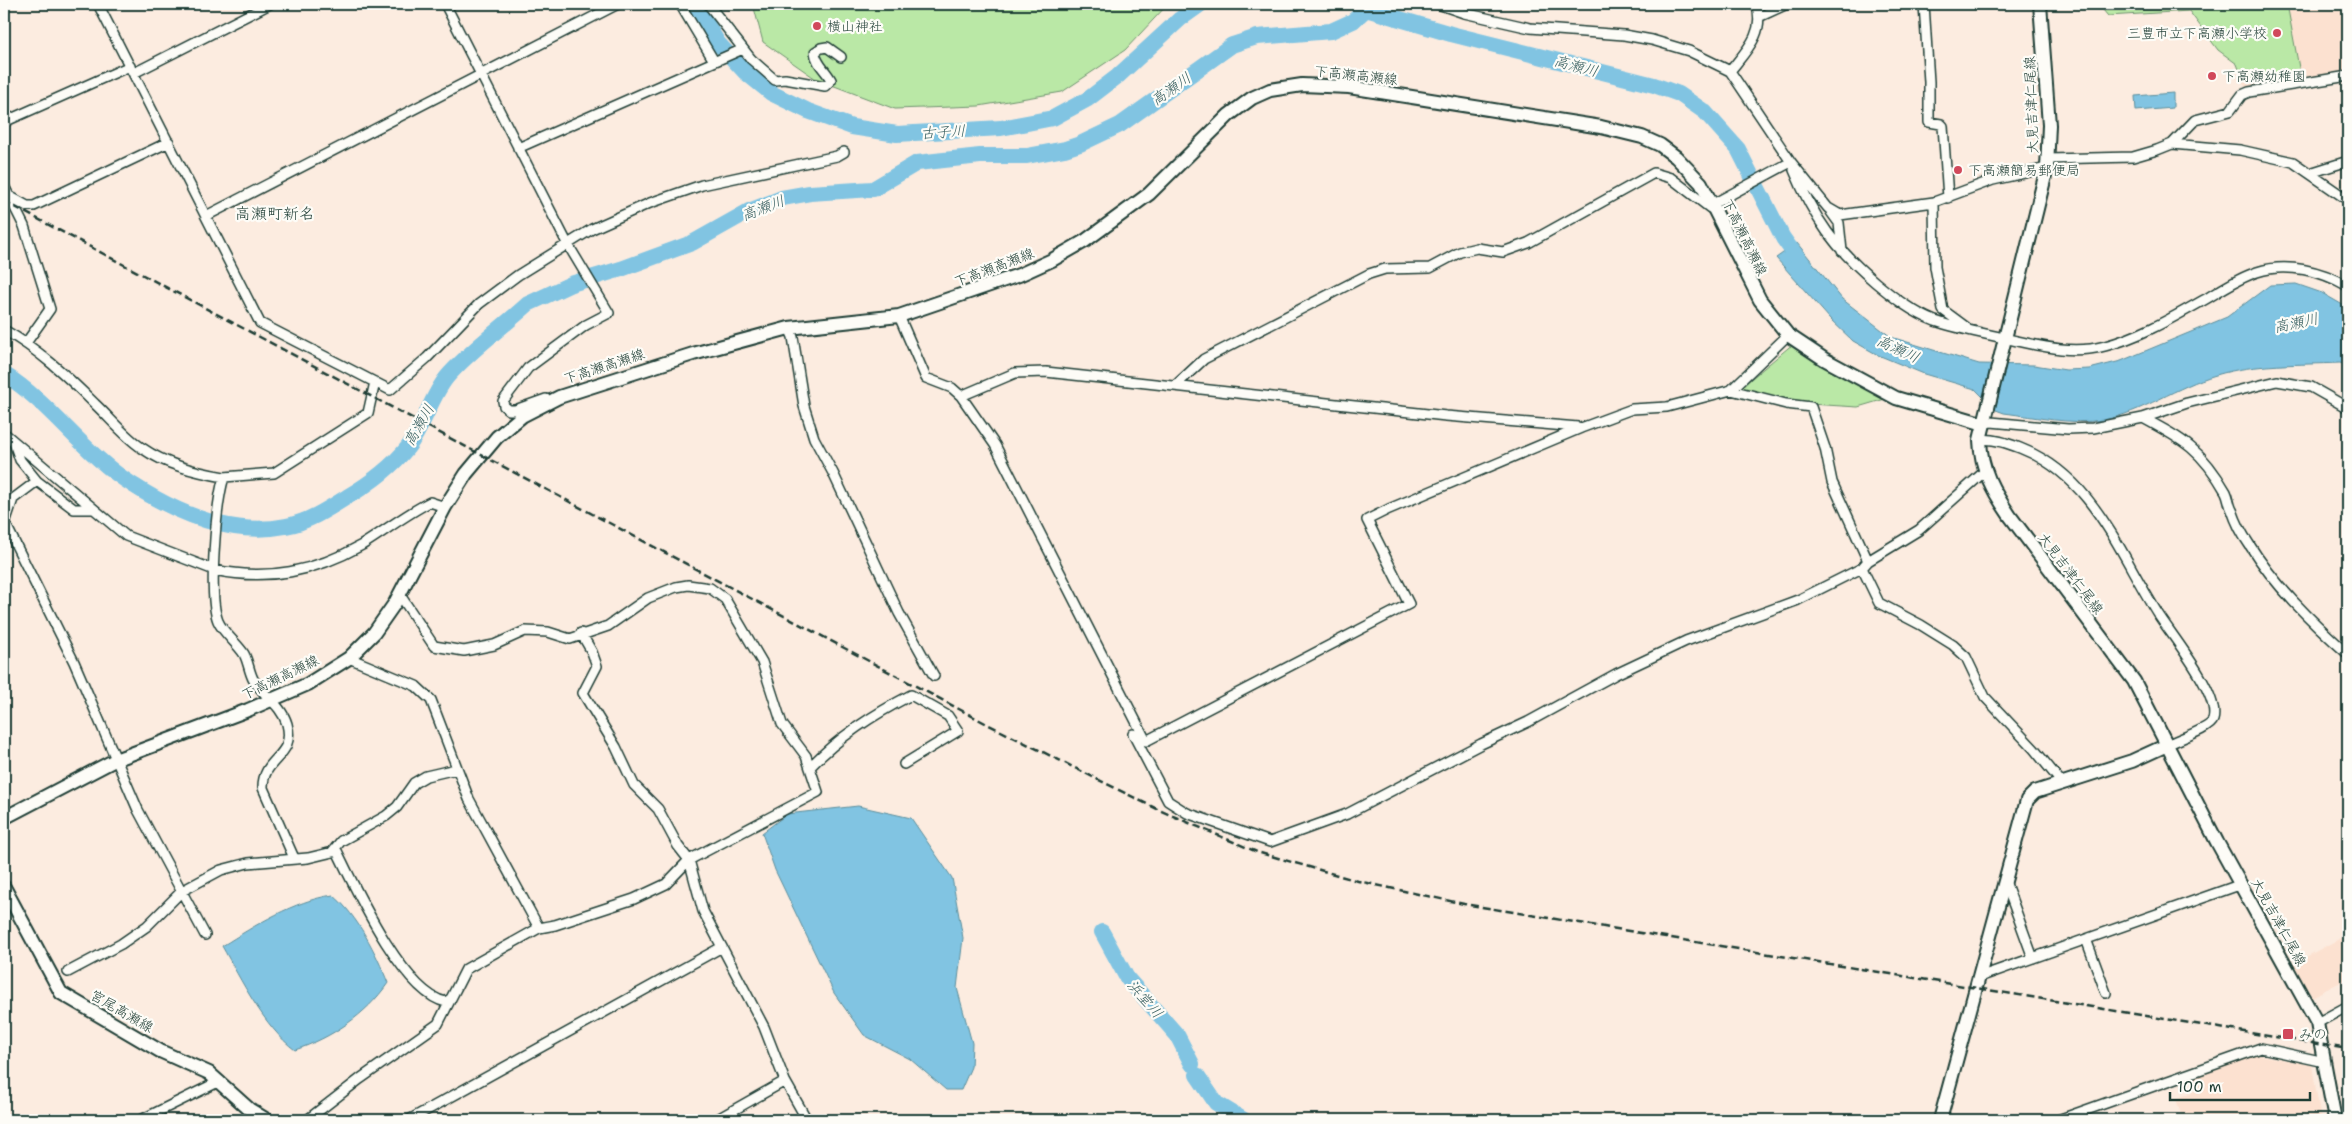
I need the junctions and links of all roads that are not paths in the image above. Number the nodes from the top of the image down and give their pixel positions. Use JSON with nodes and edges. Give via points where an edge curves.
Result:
{"nodes":[{"id":1,"x":98,"y":4,"type":"edge"},
{"id":2,"x":270,"y":4,"type":"edge"},
{"id":3,"x":445,"y":4,"type":"edge"},
{"id":4,"x":618,"y":4,"type":"edge"},
{"id":5,"x":680,"y":4,"type":"edge"},
{"id":6,"x":708,"y":4,"type":"edge"},
{"id":7,"x":1438,"y":4,"type":"edge"},
{"id":8,"x":1756,"y":4,"type":"edge"},
{"id":9,"x":1787,"y":4,"type":"edge"},
{"id":10,"x":1924,"y":4,"type":"edge"},
{"id":11,"x":2040,"y":4,"type":"edge"},
{"id":12,"x":1761,"y":16,"type":"junction"},
{"id":13,"x":743,"y":49,"type":"junction"},
{"id":14,"x":841,"y":57,"type":"dead end"},
{"id":15,"x":716,"y":60,"type":"junction"},
{"id":16,"x":132,"y":69,"type":"junction"},
{"id":17,"x":1730,"y":71,"type":"junction"},
{"id":18,"x":481,"y":73,"type":"junction"},
{"id":19,"x":2348,"y":76,"type":"edge"},
{"id":20,"x":4,"y":122,"type":"edge"},
{"id":21,"x":169,"y":142,"type":"junction"},
{"id":22,"x":2172,"y":144,"type":"junction"},
{"id":23,"x":518,"y":148,"type":"junction"},
{"id":24,"x":844,"y":152,"type":"dead end"},
{"id":25,"x":1791,"y":162,"type":"junction"},
{"id":26,"x":2348,"y":162,"type":"edge"},
{"id":27,"x":2047,"y":163,"type":"junction"},
{"id":28,"x":2310,"y":173,"type":"junction"},
{"id":29,"x":4,"y":186,"type":"edge"},
{"id":30,"x":9,"y":196,"type":"junction"},
{"id":31,"x":1948,"y":198,"type":"junction"},
{"id":32,"x":2348,"y":200,"type":"edge"},
{"id":33,"x":1934,"y":202,"type":"junction"},
{"id":34,"x":1713,"y":204,"type":"junction"},
{"id":35,"x":1828,"y":208,"type":"junction"},
{"id":36,"x":206,"y":216,"type":"junction"},
{"id":37,"x":568,"y":245,"type":"junction"},
{"id":38,"x":1842,"y":252,"type":"junction"},
{"id":39,"x":2348,"y":286,"type":"edge"},
{"id":40,"x":900,"y":316,"type":"junction"},
{"id":41,"x":788,"y":328,"type":"junction"},
{"id":42,"x":4,"y":330,"type":"edge"},
{"id":43,"x":1971,"y":330,"type":"junction"},
{"id":44,"x":1788,"y":335,"type":"junction"},
{"id":45,"x":2006,"y":338,"type":"junction"},
{"id":46,"x":26,"y":343,"type":"junction"},
{"id":47,"x":375,"y":382,"type":"junction"},
{"id":48,"x":1175,"y":386,"type":"junction"},
{"id":49,"x":1731,"y":390,"type":"junction"},
{"id":50,"x":961,"y":396,"type":"junction"},
{"id":51,"x":559,"y":397,"type":"junction"},
{"id":52,"x":2348,"y":408,"type":"edge"},
{"id":53,"x":2143,"y":418,"type":"junction"},
{"id":54,"x":1984,"y":424,"type":"junction"},
{"id":55,"x":1581,"y":428,"type":"junction"},
{"id":56,"x":4,"y":433,"type":"edge"},
{"id":57,"x":1980,"y":440,"type":"junction"},
{"id":58,"x":13,"y":441,"type":"junction"},
{"id":59,"x":1984,"y":472,"type":"junction"},
{"id":60,"x":223,"y":479,"type":"junction"},
{"id":61,"x":37,"y":482,"type":"junction"},
{"id":62,"x":444,"y":507,"type":"junction"},
{"id":63,"x":91,"y":508,"type":"junction"},
{"id":64,"x":1865,"y":565,"type":"junction"},
{"id":65,"x":214,"y":570,"type":"junction"},
{"id":66,"x":400,"y":595,"type":"junction"},
{"id":67,"x":581,"y":634,"type":"junction"},
{"id":68,"x":2348,"y":654,"type":"edge"},
{"id":69,"x":349,"y":658,"type":"junction"},
{"id":70,"x":934,"y":676,"type":"dead end"},
{"id":71,"x":272,"y":700,"type":"junction"},
{"id":72,"x":1133,"y":734,"type":"dead end"},
{"id":73,"x":2168,"y":745,"type":"junction"},
{"id":74,"x":115,"y":760,"type":"junction"},
{"id":75,"x":904,"y":764,"type":"dead end"},
{"id":76,"x":810,"y":767,"type":"junction"},
{"id":77,"x":456,"y":769,"type":"junction"},
{"id":78,"x":2061,"y":782,"type":"junction"},
{"id":79,"x":4,"y":818,"type":"edge"},
{"id":80,"x":332,"y":852,"type":"junction"},
{"id":81,"x":294,"y":858,"type":"junction"},
{"id":82,"x":689,"y":860,"type":"junction"},
{"id":83,"x":2005,"y":881,"type":"junction"},
{"id":84,"x":2242,"y":884,"type":"junction"},
{"id":85,"x":4,"y":887,"type":"edge"},
{"id":86,"x":182,"y":891,"type":"junction"},
{"id":87,"x":539,"y":928,"type":"junction"},
{"id":88,"x":205,"y":935,"type":"dead end"},
{"id":89,"x":2086,"y":939,"type":"junction"},
{"id":90,"x":722,"y":946,"type":"junction"},
{"id":91,"x":2033,"y":958,"type":"junction"},
{"id":92,"x":68,"y":972,"type":"dead end"},
{"id":93,"x":1979,"y":977,"type":"junction"},
{"id":94,"x":2106,"y":993,"type":"dead end"},
{"id":95,"x":450,"y":999,"type":"junction"},
{"id":96,"x":2348,"y":1006,"type":"edge"},
{"id":97,"x":2317,"y":1023,"type":"junction"},
{"id":98,"x":2325,"y":1062,"type":"junction"},
{"id":99,"x":220,"y":1081,"type":"junction"},
{"id":100,"x":785,"y":1081,"type":"junction"},
{"id":101,"x":141,"y":1120,"type":"edge"},
{"id":102,"x":267,"y":1120,"type":"edge"},
{"id":103,"x":307,"y":1120,"type":"edge"},
{"id":104,"x":409,"y":1120,"type":"edge"},
{"id":105,"x":716,"y":1120,"type":"edge"},
{"id":106,"x":807,"y":1120,"type":"edge"},
{"id":107,"x":1940,"y":1120,"type":"edge"},
{"id":108,"x":2058,"y":1120,"type":"edge"},
{"id":109,"x":2335,"y":1120,"type":"edge"}],
"edges":[{"from":1,"to":16,"type":"street"},
{"from":2,"to":16,"type":"street"},
{"from":3,"to":18,"type":"street"},
{"from":4,"to":18,"type":"street"},
{"from":5,"to":15,"type":"street"},
{"from":6,"to":13,"type":"street"},
{"from":7,"to":17,"type":"street","via":[[1530,28],[1652,40],[1689,50]]},
{"from":8,"to":12,"type":"street"},
{"from":9,"to":12,"type":"street"},
{"from":10,"to":31,"type":"street","via":[[1929,122],[1943,126]]},
{"from":11,"to":27,"type":"main road","name":"大見吉津仁尾線","via":[[2049,125]]},
{"from":12,"to":17,"type":"street","via":[[1750,45]]},
{"from":13,"to":14,"type":"street","via":[[775,80],[825,86],[830,80],[815,59],[815,52],[827,47]]},
{"from":13,"to":15,"type":"street"},
{"from":15,"to":23,"type":"street"},
{"from":16,"to":20,"type":"street"},
{"from":16,"to":21,"type":"street"},
{"from":17,"to":25,"type":"street"},
{"from":18,"to":23,"type":"street"},
{"from":18,"to":36,"type":"street"},
{"from":19,"to":22,"type":"street","via":[[2249,92],[2242,95],[2230,111],[2196,120]]},
{"from":21,"to":30,"type":"street","via":[[34,206],[27,206]]},
{"from":21,"to":36,"type":"street"},
{"from":22,"to":27,"type":"street","via":[[2133,157]]},
{"from":22,"to":28,"type":"street","via":[[2240,150],[2292,162]]},
{"from":23,"to":37,"type":"street"},
{"from":24,"to":37,"type":"street","via":[[838,156],[702,185],[650,203],[592,229]]},
{"from":25,"to":34,"type":"street"},
{"from":25,"to":35,"type":"street"},
{"from":25,"to":38,"type":"street","via":[[1818,220]]},
{"from":26,"to":28,"type":"street"},
{"from":27,"to":31,"type":"street"},
{"from":27,"to":45,"type":"main road","name":"大見吉津仁尾線"},
{"from":28,"to":32,"type":"street"},
{"from":29,"to":30,"type":"street"},
{"from":30,"to":46,"type":"street","via":[[24,226],[50,309]]},
{"from":31,"to":33,"type":"street"},
{"from":33,"to":35,"type":"street","via":[[1840,215]]},
{"from":33,"to":43,"type":"street","via":[[1935,267],[1944,310]]},
{"from":34,"to":40,"type":"main road","name":"下高瀬高瀬線","via":[[1701,183],[1676,157],[1642,137],[1349,87],[1302,84],[1270,90],[1228,115],[1149,194],[1085,241],[1052,260],[968,294]]},
{"from":34,"to":44,"type":"main road","name":"下高瀬高瀬線","via":[[1760,300]]},
{"from":34,"to":48,"type":"street","via":[[1710,208],[1671,178],[1654,173],[1528,243],[1503,252],[1477,248],[1460,252],[1430,268],[1385,269],[1369,274],[1204,359]]},
{"from":35,"to":38,"type":"street","via":[[1840,223]]},
{"from":36,"to":47,"type":"street","via":[[260,323]]},
{"from":37,"to":47,"type":"street","via":[[518,275],[479,304],[427,358],[390,390]]},
{"from":37,"to":51,"type":"street","via":[[609,312],[528,368],[503,401],[509,410],[515,410]]},
{"from":38,"to":43,"type":"street","via":[[1891,296],[1912,310],[1935,321]]},
{"from":39,"to":45,"type":"street","via":[[2321,273],[2267,270],[2237,281],[2139,334],[2103,347],[2054,349]]},
{"from":40,"to":41,"type":"main road","name":"下高瀬高瀬線"},
{"from":40,"to":50,"type":"street","via":[[926,378],[952,388]]},
{"from":41,"to":51,"type":"main road","name":"下高瀬高瀬線","via":[[693,354]]},
{"from":41,"to":70,"type":"street","via":[[793,337],[804,406],[814,438]]},
{"from":42,"to":46,"type":"street"},
{"from":43,"to":45,"type":"street"},
{"from":44,"to":49,"type":"street"},
{"from":44,"to":54,"type":"main road","name":"下高瀬高瀬線","via":[[1824,360],[1896,398]]},
{"from":45,"to":54,"type":"main road","name":"大見吉津仁尾線"},
{"from":46,"to":60,"type":"street","via":[[73,381],[141,448],[170,463]]},
{"from":47,"to":60,"type":"street","via":[[368,413],[309,452],[274,473]]},
{"from":48,"to":50,"type":"street","via":[[1046,372],[1015,373]]},
{"from":48,"to":55,"type":"street"},
{"from":49,"to":55,"type":"street","via":[[1666,407],[1632,409]]},
{"from":49,"to":64,"type":"street","via":[[1811,408],[1825,448],[1832,482]]},
{"from":50,"to":55,"type":"street","via":[[995,445],[1146,741],[1409,604],[1367,520]]},
{"from":51,"to":62,"type":"main road","name":"下高瀬高瀬線","via":[[522,416],[497,437]]},
{"from":52,"to":53,"type":"street","via":[[2311,387],[2277,381]]},
{"from":53,"to":54,"type":"street","via":[[2093,428],[2068,429]]},
{"from":53,"to":68,"type":"street","via":[[2182,438],[2197,451],[2227,494],[2247,543],[2267,571],[2319,628]]},
{"from":54,"to":57,"type":"main road","name":"大見吉津仁尾線"},
{"from":56,"to":58,"type":"street"},
{"from":57,"to":59,"type":"main road","name":"大見吉津仁尾線"},
{"from":57,"to":73,"type":"street","via":[[1988,439],[2028,452],[2054,467],[2082,493],[2100,515],[2151,602],[2198,670],[2213,707],[2214,718],[2207,728]]},
{"from":58,"to":61,"type":"street","via":[[20,460]]},
{"from":58,"to":63,"type":"street"},
{"from":59,"to":64,"type":"street","via":[[1919,530]]},
{"from":59,"to":73,"type":"main road","name":"大見吉津仁尾線","via":[[2010,516],[2134,681]]},
{"from":60,"to":65,"type":"street"},
{"from":61,"to":63,"type":"street","via":[[74,509]]},
{"from":61,"to":74,"type":"street","via":[[13,500],[5,522],[74,662]]},
{"from":62,"to":65,"type":"street","via":[[430,502],[361,545],[309,569],[278,575]]},
{"from":62,"to":66,"type":"main road","name":"下高瀬高瀬線"},
{"from":63,"to":65,"type":"street","via":[[126,536]]},
{"from":64,"to":72,"type":"street","via":[[1798,600],[1686,641],[1616,674],[1347,814],[1270,842],[1187,813],[1168,801]]},
{"from":64,"to":78,"type":"street","via":[[1879,603],[1921,625],[1966,657],[1985,697]]},
{"from":65,"to":71,"type":"street","via":[[218,622],[244,655],[254,680]]},
{"from":66,"to":67,"type":"street","via":[[434,646],[464,651],[494,645],[525,631],[548,632],[570,639]]},
{"from":66,"to":69,"type":"main road","name":"下高瀬高瀬線","via":[[374,633]]},
{"from":67,"to":76,"type":"street","via":[[608,626],[648,598],[676,587],[710,588],[725,599],[762,662],[782,724],[806,756]]},
{"from":67,"to":82,"type":"street","via":[[597,666],[583,693],[616,747],[634,785],[658,809]]},
{"from":69,"to":71,"type":"main road","name":"下高瀬高瀬線","via":[[308,684]]},
{"from":69,"to":77,"type":"street","via":[[416,686],[431,700]]},
{"from":71,"to":74,"type":"main road","name":"下高瀬高瀬線"},
{"from":71,"to":81,"type":"street","via":[[281,710],[288,742],[284,752],[271,763],[263,777],[263,788]]},
{"from":73,"to":78,"type":"main road","via":[[2132,761]]},
{"from":73,"to":84,"type":"main road","name":"大見吉津仁尾線"},
{"from":74,"to":79,"type":"main road","name":"下高瀬高瀬線"},
{"from":74,"to":86,"type":"street"},
{"from":75,"to":76,"type":"street","via":[[958,731],[948,716],[911,695],[863,721],[830,746]]},
{"from":76,"to":82,"type":"street","via":[[818,792]]},
{"from":77,"to":80,"type":"street","via":[[426,776],[414,783],[397,807],[341,840]]},
{"from":77,"to":87,"type":"street"},
{"from":78,"to":83,"type":"main road","via":[[2035,792],[2027,800]]},
{"from":80,"to":81,"type":"street"},
{"from":80,"to":95,"type":"street","via":[[338,851],[359,896],[409,976],[439,1001]]},
{"from":81,"to":86,"type":"street","via":[[221,870]]},
{"from":82,"to":87,"type":"street","via":[[666,884],[634,898]]},
{"from":82,"to":90,"type":"street","via":[[704,911]]},
{"from":83,"to":91,"type":"street"},
{"from":83,"to":93,"type":"main road"},
{"from":84,"to":89,"type":"street"},
{"from":84,"to":97,"type":"main road","name":"大見吉津仁尾線"},
{"from":85,"to":99,"type":"main road","name":"宮尾高瀬線","via":[[61,993],[160,1051]]},
{"from":86,"to":88,"type":"street"},
{"from":86,"to":92,"type":"street","via":[[147,926]]},
{"from":87,"to":95,"type":"street","via":[[466,969]]},
{"from":89,"to":91,"type":"street"},
{"from":89,"to":94,"type":"street"},
{"from":90,"to":100,"type":"street","via":[[764,1026]]},
{"from":90,"to":104,"type":"street"},
{"from":91,"to":93,"type":"street"},
{"from":93,"to":107,"type":"main road"},
{"from":95,"to":103,"type":"street","via":[[438,1024]]},
{"from":96,"to":97,"type":"street"},
{"from":97,"to":98,"type":"main road","name":"大見吉津仁尾線"},
{"from":98,"to":108,"type":"street","via":[[2261,1048]]},
{"from":98,"to":109,"type":"main road","name":"大見吉津仁尾線"},
{"from":99,"to":101,"type":"street"},
{"from":99,"to":102,"type":"main road","name":"宮尾高瀬線","via":[[249,1109]]},
{"from":100,"to":105,"type":"street"},
{"from":100,"to":106,"type":"street"}]}
